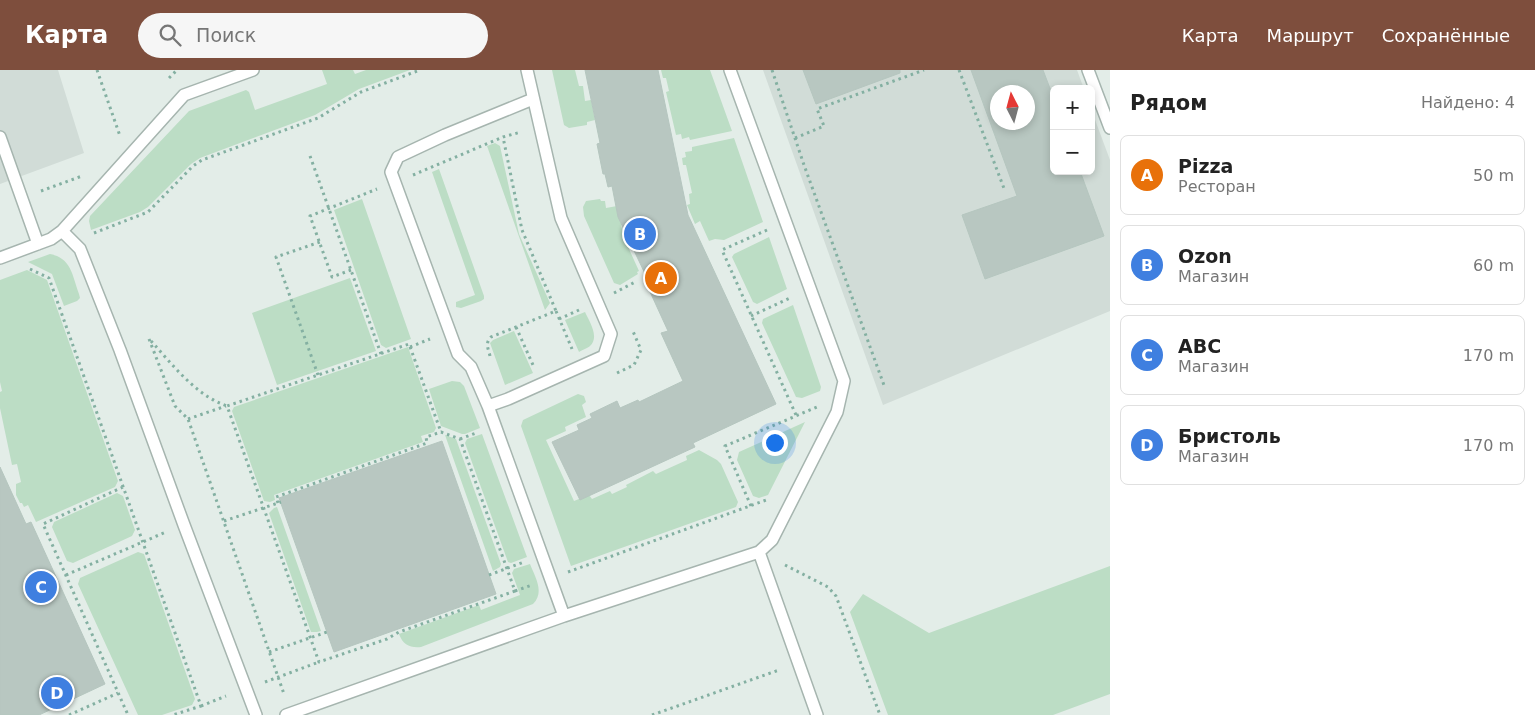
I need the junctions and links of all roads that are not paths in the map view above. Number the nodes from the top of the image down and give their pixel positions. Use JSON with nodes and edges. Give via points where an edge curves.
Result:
{"nodes":[{"id":1,"x":253,"y":70,"type":"edge"},
{"id":2,"x":527,"y":70,"type":"edge"},
{"id":3,"x":730,"y":70,"type":"edge"},
{"id":4,"x":1088,"y":70,"type":"edge"},
{"id":5,"x":221,"y":75,"type":"edge"},
{"id":6,"x":533,"y":99,"type":"junction"},
{"id":7,"x":1110,"y":128,"type":"edge"},
{"id":8,"x":0,"y":137,"type":"edge"},
{"id":9,"x":11,"y":170,"type":"junction"},
{"id":10,"x":0,"y":174,"type":"edge"},
{"id":11,"x":62,"y":231,"type":"junction"},
{"id":12,"x":38,"y":244,"type":"junction"},
{"id":13,"x":0,"y":258,"type":"edge"},
{"id":14,"x":488,"y":406,"type":"junction"},
{"id":15,"x":759,"y":552,"type":"junction"},
{"id":16,"x":564,"y":616,"type":"junction"},
{"id":17,"x":256,"y":715,"type":"edge"},
{"id":18,"x":286,"y":715,"type":"edge"},
{"id":19,"x":816,"y":715,"type":"edge"}],
"edges":[{"from":1,"to":5,"type":"lane"},
{"from":2,"to":6,"type":"lane"},
{"from":3,"to":15,"type":"lane","via":[[844,381],[837,412],[772,540]]},
{"from":4,"to":7,"type":"lane"},
{"from":5,"to":11,"type":"lane","via":[[184,94]]},
{"from":6,"to":14,"type":"lane","via":[[561,218],[611,334],[604,356]]},
{"from":6,"to":14,"type":"lane","via":[[398,157],[391,172],[458,354],[471,367]]},
{"from":8,"to":9,"type":"lane"},
{"from":9,"to":10,"type":"lane"},
{"from":9,"to":12,"type":"lane"},
{"from":11,"to":12,"type":"lane"},
{"from":11,"to":17,"type":"lane","via":[[80,249]]},
{"from":12,"to":13,"type":"lane"},
{"from":14,"to":16,"type":"lane"},
{"from":15,"to":16,"type":"lane"},
{"from":15,"to":19,"type":"lane"},
{"from":16,"to":18,"type":"lane"}]}
